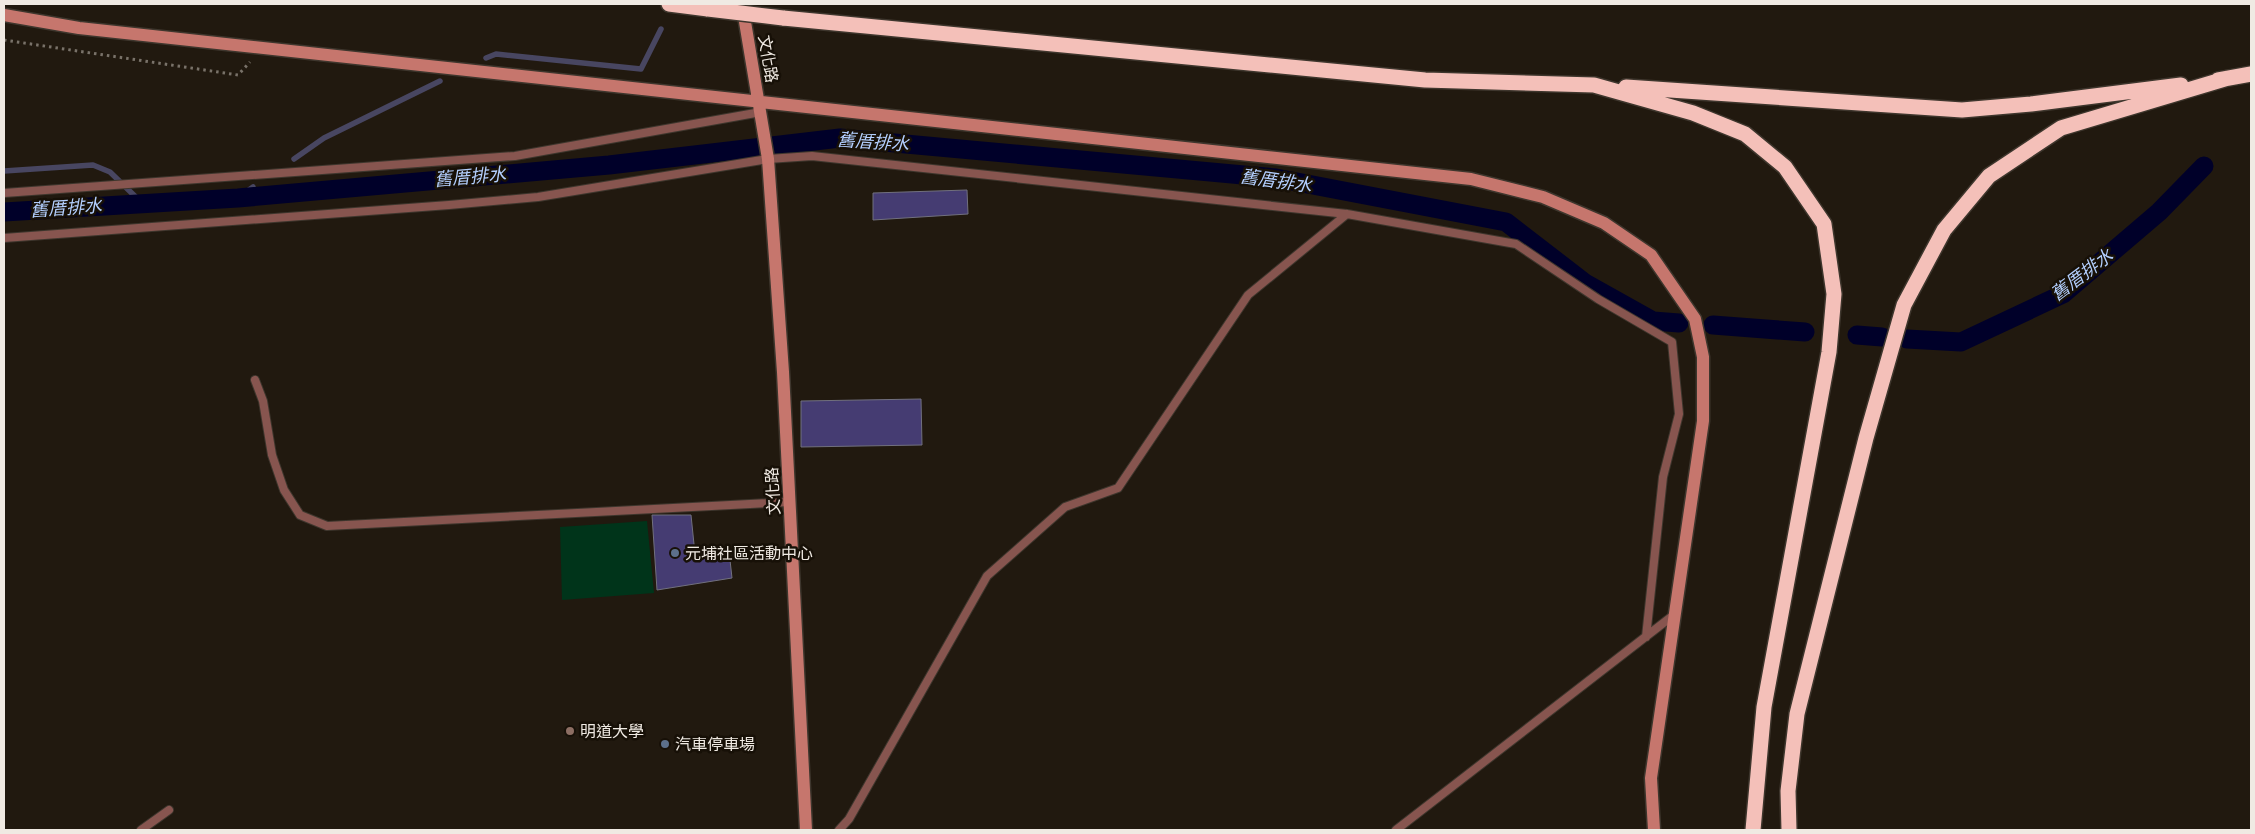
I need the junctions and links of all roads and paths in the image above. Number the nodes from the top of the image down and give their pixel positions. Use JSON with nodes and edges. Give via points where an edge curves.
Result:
{"nodes":[{"id":1,"x":669,"y":4,"type":"edge"},
{"id":2,"x":742,"y":4,"type":"edge"},
{"id":3,"x":4,"y":15,"type":"edge"},
{"id":4,"x":4,"y":40,"type":"edge"},
{"id":5,"x":262,"y":48,"type":"junction"},
{"id":6,"x":2251,"y":74,"type":"edge"},
{"id":7,"x":2228,"y":78,"type":"junction"},
{"id":8,"x":1594,"y":85,"type":"junction"},
{"id":9,"x":761,"y":111,"type":"junction"},
{"id":10,"x":767,"y":155,"type":"junction"},
{"id":11,"x":4,"y":192,"type":"edge"},
{"id":12,"x":1347,"y":214,"type":"junction"},
{"id":13,"x":4,"y":238,"type":"edge"},
{"id":14,"x":256,"y":380,"type":"dead end"},
{"id":15,"x":790,"y":502,"type":"junction"},
{"id":16,"x":1676,"y":614,"type":"junction"},
{"id":17,"x":1646,"y":637,"type":"junction"},
{"id":18,"x":169,"y":810,"type":"dead end"},
{"id":19,"x":141,"y":830,"type":"edge"},
{"id":20,"x":806,"y":830,"type":"edge"},
{"id":21,"x":839,"y":830,"type":"edge"},
{"id":22,"x":1396,"y":830,"type":"edge"},
{"id":23,"x":1654,"y":830,"type":"edge"},
{"id":24,"x":1753,"y":830,"type":"edge"},
{"id":25,"x":1789,"y":830,"type":"edge"}],
"edges":[{"from":1,"to":8,"type":"highway","bridge":true,"via":[[783,18],[1425,80]]},
{"from":2,"to":9,"type":"street","name":"文化路"},
{"from":3,"to":5,"type":"street","via":[[79,28]]},
{"from":4,"to":5,"type":"path","via":[[238,76]]},
{"from":5,"to":9,"type":"street"},
{"from":6,"to":7,"type":"highway"},
{"from":7,"to":8,"type":"highway","via":[[1962,110]]},
{"from":7,"to":25,"type":"highway","via":[[2062,128],[1989,176],[1944,230],[1904,305],[1864,448],[1797,714],[1788,791]]},
{"from":8,"to":24,"type":"highway","via":[[1693,113],[1745,134],[1785,167],[1824,224],[1834,294],[1829,352],[1764,707]]},
{"from":9,"to":10,"type":"street","name":"文化路"},
{"from":9,"to":11,"type":"lane","via":[[515,156]]},
{"from":9,"to":16,"type":"street","via":[[1471,179],[1544,197],[1604,223],[1651,254],[1695,319],[1703,357],[1703,421]]},
{"from":10,"to":12,"type":"lane","via":[[812,156]]},
{"from":10,"to":13,"type":"lane","via":[[538,197]]},
{"from":10,"to":15,"type":"street","name":"文化路"},
{"from":12,"to":17,"type":"lane","via":[[1516,244],[1598,299],[1672,342],[1679,414],[1663,477]]},
{"from":12,"to":21,"type":"lane","via":[[1248,294],[1118,488],[1065,507],[987,576],[849,818]]},
{"from":14,"to":15,"type":"lane","via":[[272,455],[284,490],[300,515],[328,526]]},
{"from":15,"to":20,"type":"street","name":"文化路"},
{"from":16,"to":17,"type":"lane"},
{"from":16,"to":23,"type":"street","via":[[1651,778]]},
{"from":17,"to":22,"type":"lane"},
{"from":18,"to":19,"type":"lane"}]}
